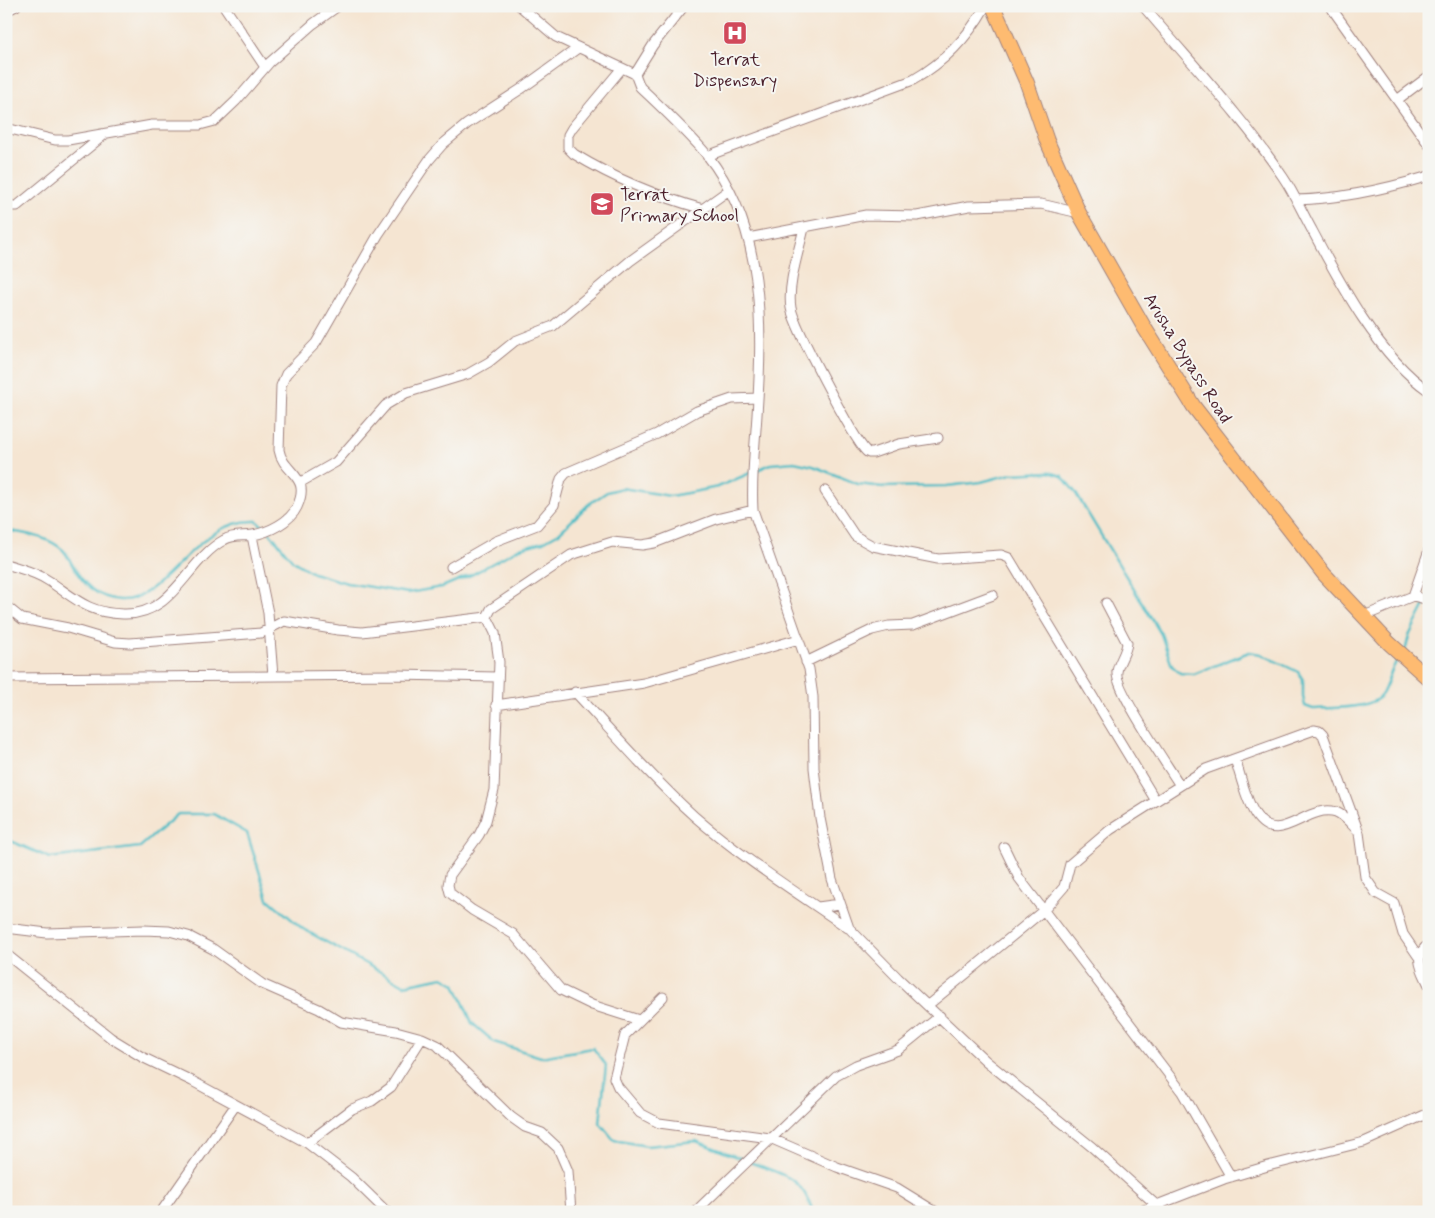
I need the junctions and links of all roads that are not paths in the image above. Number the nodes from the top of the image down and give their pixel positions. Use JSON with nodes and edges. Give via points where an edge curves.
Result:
{"nodes":[{"id":1,"x":16,"y":6,"type":"edge"},
{"id":2,"x":224,"y":6,"type":"edge"},
{"id":3,"x":338,"y":6,"type":"edge"},
{"id":4,"x":520,"y":6,"type":"edge"},
{"id":5,"x":684,"y":6,"type":"edge"},
{"id":6,"x":980,"y":6,"type":"edge"},
{"id":7,"x":993,"y":6,"type":"edge"},
{"id":8,"x":1143,"y":6,"type":"edge"},
{"id":9,"x":1330,"y":6,"type":"edge"},
{"id":10,"x":986,"y":7,"type":"edge"},
{"id":11,"x":6,"y":11,"type":"edge"},
{"id":12,"x":578,"y":48,"type":"junction"},
{"id":13,"x":265,"y":67,"type":"junction"},
{"id":14,"x":622,"y":68,"type":"junction"},
{"id":15,"x":635,"y":74,"type":"junction"},
{"id":16,"x":1429,"y":76,"type":"edge"},
{"id":17,"x":1397,"y":100,"type":"junction"},
{"id":18,"x":6,"y":128,"type":"edge"},
{"id":19,"x":106,"y":133,"type":"junction"},
{"id":20,"x":1429,"y":145,"type":"edge"},
{"id":21,"x":707,"y":156,"type":"junction"},
{"id":22,"x":1429,"y":176,"type":"edge"},
{"id":23,"x":728,"y":190,"type":"junction"},
{"id":24,"x":1296,"y":200,"type":"junction"},
{"id":25,"x":6,"y":202,"type":"edge"},
{"id":26,"x":703,"y":209,"type":"junction"},
{"id":27,"x":1079,"y":213,"type":"junction"},
{"id":28,"x":804,"y":228,"type":"junction"},
{"id":29,"x":748,"y":238,"type":"junction"},
{"id":30,"x":1429,"y":391,"type":"edge"},
{"id":31,"x":758,"y":398,"type":"junction"},
{"id":32,"x":938,"y":438,"type":"dead end"},
{"id":33,"x":300,"y":482,"type":"junction"},
{"id":34,"x":825,"y":491,"type":"dead end"},
{"id":35,"x":753,"y":510,"type":"junction"},
{"id":36,"x":252,"y":536,"type":"junction"},
{"id":37,"x":1429,"y":550,"type":"edge"},
{"id":38,"x":6,"y":564,"type":"edge"},
{"id":39,"x":451,"y":567,"type":"dead end"},
{"id":40,"x":993,"y":596,"type":"dead end"},
{"id":41,"x":1413,"y":596,"type":"junction"},
{"id":42,"x":1426,"y":599,"type":"edge"},
{"id":43,"x":1106,"y":603,"type":"dead end"},
{"id":44,"x":6,"y":606,"type":"edge"},
{"id":45,"x":1364,"y":616,"type":"junction"},
{"id":46,"x":486,"y":617,"type":"junction"},
{"id":47,"x":269,"y":630,"type":"junction"},
{"id":48,"x":799,"y":638,"type":"junction"},
{"id":49,"x":806,"y":662,"type":"junction"},
{"id":50,"x":273,"y":676,"type":"junction"},
{"id":51,"x":497,"y":677,"type":"junction"},
{"id":52,"x":6,"y":678,"type":"edge"},
{"id":53,"x":1429,"y":679,"type":"edge"},
{"id":54,"x":575,"y":692,"type":"junction"},
{"id":55,"x":496,"y":705,"type":"junction"},
{"id":56,"x":1235,"y":759,"type":"junction"},
{"id":57,"x":1179,"y":784,"type":"junction"},
{"id":58,"x":1156,"y":801,"type":"junction"},
{"id":59,"x":1359,"y":833,"type":"junction"},
{"id":60,"x":1004,"y":847,"type":"dead end"},
{"id":61,"x":840,"y":904,"type":"junction"},
{"id":62,"x":818,"y":907,"type":"junction"},
{"id":63,"x":1044,"y":910,"type":"junction"},
{"id":64,"x":6,"y":928,"type":"edge"},
{"id":65,"x":849,"y":928,"type":"junction"},
{"id":66,"x":1429,"y":944,"type":"edge"},
{"id":67,"x":6,"y":954,"type":"edge"},
{"id":68,"x":1418,"y":956,"type":"junction"},
{"id":69,"x":1429,"y":985,"type":"edge"},
{"id":70,"x":663,"y":997,"type":"dead end"},
{"id":71,"x":928,"y":1005,"type":"junction"},
{"id":72,"x":940,"y":1016,"type":"junction"},
{"id":73,"x":639,"y":1020,"type":"junction"},
{"id":74,"x":422,"y":1038,"type":"junction"},
{"id":75,"x":235,"y":1106,"type":"junction"},
{"id":76,"x":1429,"y":1114,"type":"edge"},
{"id":77,"x":770,"y":1138,"type":"junction"},
{"id":78,"x":307,"y":1144,"type":"junction"},
{"id":79,"x":1231,"y":1177,"type":"junction"},
{"id":80,"x":1157,"y":1205,"type":"junction"},
{"id":81,"x":161,"y":1212,"type":"edge"},
{"id":82,"x":387,"y":1212,"type":"edge"},
{"id":83,"x":571,"y":1212,"type":"edge"},
{"id":84,"x":695,"y":1212,"type":"edge"},
{"id":85,"x":936,"y":1212,"type":"edge"},
{"id":86,"x":1139,"y":1212,"type":"edge"},
{"id":87,"x":1164,"y":1212,"type":"edge"}],
"edges":[{"from":1,"to":11,"type":"street"},
{"from":2,"to":13,"type":"street"},
{"from":3,"to":13,"type":"street"},
{"from":4,"to":12,"type":"street","via":[[556,37]]},
{"from":5,"to":15,"type":"street","via":[[652,45]]},
{"from":6,"to":10,"type":"street"},
{"from":7,"to":27,"type":"main road","name":"Arusha Bypass Road"},
{"from":8,"to":24,"type":"street","via":[[1224,101],[1283,176]]},
{"from":9,"to":17,"type":"street"},
{"from":10,"to":21,"type":"street","via":[[958,45],[913,80]]},
{"from":12,"to":14,"type":"street"},
{"from":12,"to":33,"type":"street","via":[[443,144],[378,235],[316,343],[286,374],[281,386],[279,450]]},
{"from":13,"to":19,"type":"street","via":[[236,101],[211,122],[152,125]]},
{"from":14,"to":15,"type":"street"},
{"from":14,"to":26,"type":"street","via":[[572,128],[568,135],[568,148],[625,182]]},
{"from":15,"to":21,"type":"street","via":[[640,87]]},
{"from":16,"to":17,"type":"street"},
{"from":17,"to":20,"type":"street"},
{"from":18,"to":19,"type":"street","via":[[55,140]]},
{"from":19,"to":25,"type":"street","via":[[17,206]]},
{"from":21,"to":23,"type":"street"},
{"from":22,"to":24,"type":"street","via":[[1396,186],[1317,200]]},
{"from":23,"to":26,"type":"street"},
{"from":23,"to":29,"type":"street"},
{"from":24,"to":30,"type":"street","via":[[1372,330],[1397,364]]},
{"from":26,"to":33,"type":"street","via":[[630,261],[553,326],[516,341],[468,374],[406,393],[386,405],[336,462]]},
{"from":27,"to":28,"type":"street","via":[[1041,204],[968,206],[917,216],[866,215]]},
{"from":27,"to":45,"type":"main road","name":"Arusha Bypass Road","via":[[1144,327],[1213,433],[1324,574]]},
{"from":28,"to":29,"type":"street"},
{"from":28,"to":32,"type":"street","via":[[791,291],[791,308],[865,450],[873,453],[899,444]]},
{"from":29,"to":31,"type":"street","via":[[758,289]]},
{"from":31,"to":35,"type":"street","via":[[753,453]]},
{"from":31,"to":39,"type":"street","via":[[732,399],[697,411],[657,434],[566,474],[561,479],[554,505],[537,525],[496,541]]},
{"from":33,"to":36,"type":"street","via":[[302,494],[292,515],[268,531]]},
{"from":34,"to":58,"type":"street","via":[[855,536],[873,546],[938,559],[1001,554],[1009,558]]},
{"from":35,"to":46,"type":"street","via":[[716,519],[654,543],[612,542],[571,555],[491,609]]},
{"from":35,"to":48,"type":"street"},
{"from":36,"to":38,"type":"street","via":[[238,535],[225,539],[201,560],[175,592],[141,613],[125,615],[80,604],[48,580]]},
{"from":36,"to":47,"type":"street"},
{"from":37,"to":41,"type":"street"},
{"from":40,"to":49,"type":"street","via":[[913,625],[872,630]]},
{"from":41,"to":42,"type":"street"},
{"from":41,"to":45,"type":"street"},
{"from":43,"to":57,"type":"street","via":[[1127,643],[1116,673],[1118,681]]},
{"from":44,"to":47,"type":"street","via":[[22,619],[116,642],[193,640]]},
{"from":45,"to":53,"type":"main road","name":"Arusha Bypass Road"},
{"from":46,"to":47,"type":"street","via":[[362,632],[284,621]]},
{"from":46,"to":51,"type":"street","via":[[495,633],[498,649]]},
{"from":47,"to":50,"type":"street"},
{"from":48,"to":49,"type":"street"},
{"from":48,"to":54,"type":"street","via":[[644,683]]},
{"from":49,"to":61,"type":"street","via":[[813,698],[814,768],[820,818]]},
{"from":50,"to":51,"type":"street"},
{"from":50,"to":52,"type":"street"},
{"from":51,"to":55,"type":"street"},
{"from":54,"to":55,"type":"street"},
{"from":54,"to":62,"type":"street","via":[[696,818]]},
{"from":55,"to":73,"type":"street","via":[[493,796],[480,835],[450,875],[450,893],[513,934],[561,990],[592,1005]]},
{"from":56,"to":57,"type":"street","via":[[1206,769]]},
{"from":56,"to":59,"type":"street","via":[[1248,801],[1266,825],[1281,828],[1314,813],[1333,811],[1343,816]]},
{"from":56,"to":59,"type":"street","via":[[1314,730],[1319,731]]},
{"from":57,"to":58,"type":"street"},
{"from":58,"to":63,"type":"street","via":[[1110,830],[1070,864],[1064,887]]},
{"from":59,"to":68,"type":"street","via":[[1365,876],[1376,893],[1394,903],[1403,934]]},
{"from":60,"to":63,"type":"street","via":[[1019,878]]},
{"from":61,"to":62,"type":"street"},
{"from":61,"to":65,"type":"street"},
{"from":62,"to":65,"type":"street"},
{"from":63,"to":71,"type":"street"},
{"from":63,"to":79,"type":"street","via":[[1182,1092]]},
{"from":64,"to":74,"type":"street","via":[[47,933],[169,931],[188,936],[213,949],[262,984],[341,1022]]},
{"from":65,"to":71,"type":"street"},
{"from":66,"to":68,"type":"street","via":[[1421,949]]},
{"from":67,"to":75,"type":"street","via":[[111,1038],[142,1058]]},
{"from":68,"to":69,"type":"street"},
{"from":70,"to":73,"type":"street"},
{"from":71,"to":72,"type":"street"},
{"from":72,"to":77,"type":"street","via":[[898,1050],[836,1076]]},
{"from":72,"to":80,"type":"street","via":[[986,1062],[1092,1147]]},
{"from":73,"to":77,"type":"street","via":[[625,1035],[614,1078],[640,1113],[659,1123]]},
{"from":74,"to":78,"type":"street","via":[[390,1087],[372,1101],[352,1109]]},
{"from":74,"to":83,"type":"street","via":[[437,1045],[511,1117],[542,1133],[558,1148],[568,1171]]},
{"from":75,"to":78,"type":"street"},
{"from":75,"to":81,"type":"street"},
{"from":76,"to":79,"type":"street","via":[[1364,1142]]},
{"from":77,"to":84,"type":"street"},
{"from":77,"to":85,"type":"street","via":[[837,1168],[896,1188]]},
{"from":78,"to":82,"type":"street","via":[[352,1177]]},
{"from":79,"to":80,"type":"street"},
{"from":80,"to":86,"type":"street"},
{"from":80,"to":87,"type":"street"}]}
